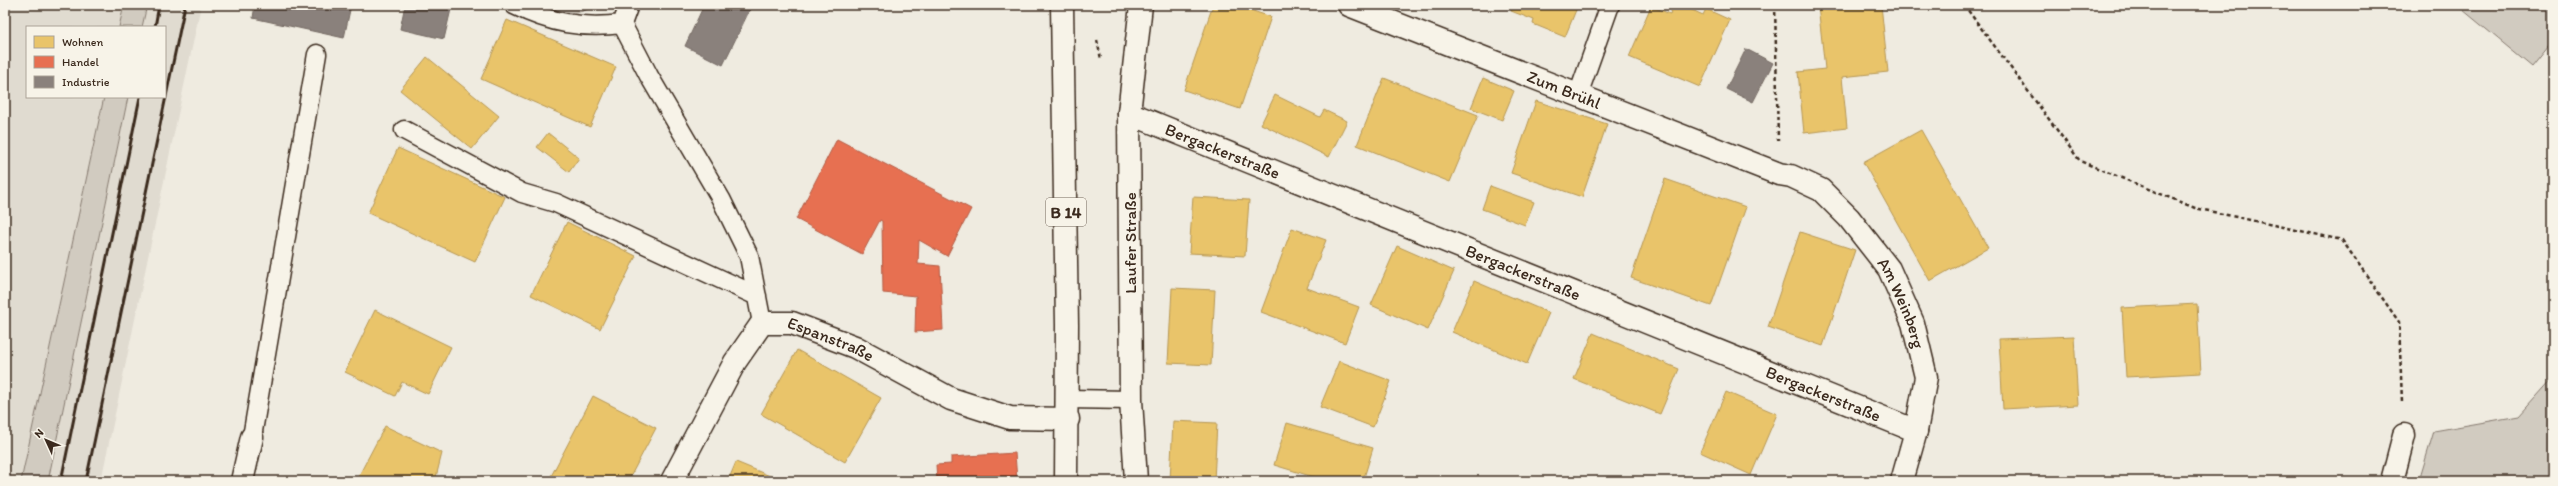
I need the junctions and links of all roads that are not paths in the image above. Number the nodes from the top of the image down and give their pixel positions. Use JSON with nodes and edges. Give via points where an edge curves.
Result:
{"nodes":[{"id":1,"x":514,"y":5,"type":"edge"},
{"id":2,"x":630,"y":5,"type":"edge"},
{"id":3,"x":1062,"y":5,"type":"edge"},
{"id":4,"x":1141,"y":5,"type":"edge"},
{"id":5,"x":1349,"y":5,"type":"edge"},
{"id":6,"x":1610,"y":5,"type":"edge"},
{"id":7,"x":622,"y":24,"type":"junction"},
{"id":8,"x":317,"y":54,"type":"dead end"},
{"id":9,"x":1578,"y":95,"type":"junction"},
{"id":10,"x":1130,"y":113,"type":"junction"},
{"id":11,"x":404,"y":130,"type":"dead end"},
{"id":12,"x":1779,"y":174,"type":"joint"},
{"id":13,"x":757,"y":296,"type":"junction"},
{"id":14,"x":762,"y":323,"type":"junction"},
{"id":15,"x":1131,"y":400,"type":"junction"},
{"id":16,"x":1067,"y":409,"type":"junction"},
{"id":17,"x":1916,"y":431,"type":"junction"},
{"id":18,"x":2404,"y":435,"type":"road end"},
{"id":19,"x":252,"y":437,"type":"joint"},
{"id":20,"x":242,"y":481,"type":"edge"},
{"id":21,"x":672,"y":481,"type":"edge"},
{"id":22,"x":1066,"y":481,"type":"edge"},
{"id":23,"x":1136,"y":481,"type":"edge"},
{"id":24,"x":1902,"y":481,"type":"edge"},
{"id":25,"x":2392,"y":481,"type":"edge"}],
"edges":[{"from":1,"to":7,"type":"lane","via":[[554,22],[598,27]]},
{"from":2,"to":7,"type":"lane"},
{"from":3,"to":16,"type":"street","number":"B 14"},
{"from":4,"to":10,"type":"street","name":"Laufer Straße"},
{"from":5,"to":9,"type":"street","name":"Zum Brühl"},
{"from":6,"to":9,"type":"lane"},
{"from":7,"to":13,"type":"lane","via":[[724,206],[749,256]]},
{"from":8,"to":19,"type":"lane"},
{"from":9,"to":12,"type":"street","name":"Zum Brühl"},
{"from":10,"to":15,"type":"street","name":"Laufer Straße"},
{"from":10,"to":17,"type":"street","name":"Bergackerstraße"},
{"from":11,"to":13,"type":"lane","via":[[522,193],[556,203]]},
{"from":12,"to":17,"type":"street","name":"Am Weinberg","via":[[1791,176],[1821,190],[1849,218],[1889,269],[1913,323],[1926,377]]},
{"from":13,"to":14,"type":"lane"},
{"from":14,"to":16,"type":"street","name":"Espanstraße","via":[[792,323],[854,347],[951,399],[1010,418]]},
{"from":14,"to":21,"type":"street","name":"Espanstraße","via":[[735,362]]},
{"from":15,"to":16,"type":"lane"},
{"from":15,"to":23,"type":"street","name":"Laufer Straße"},
{"from":16,"to":22,"type":"street","number":"B 14"},
{"from":17,"to":24,"type":"street","name":"Am Weinberg"},
{"from":18,"to":25,"type":"street"},
{"from":19,"to":20,"type":"street"}]}
